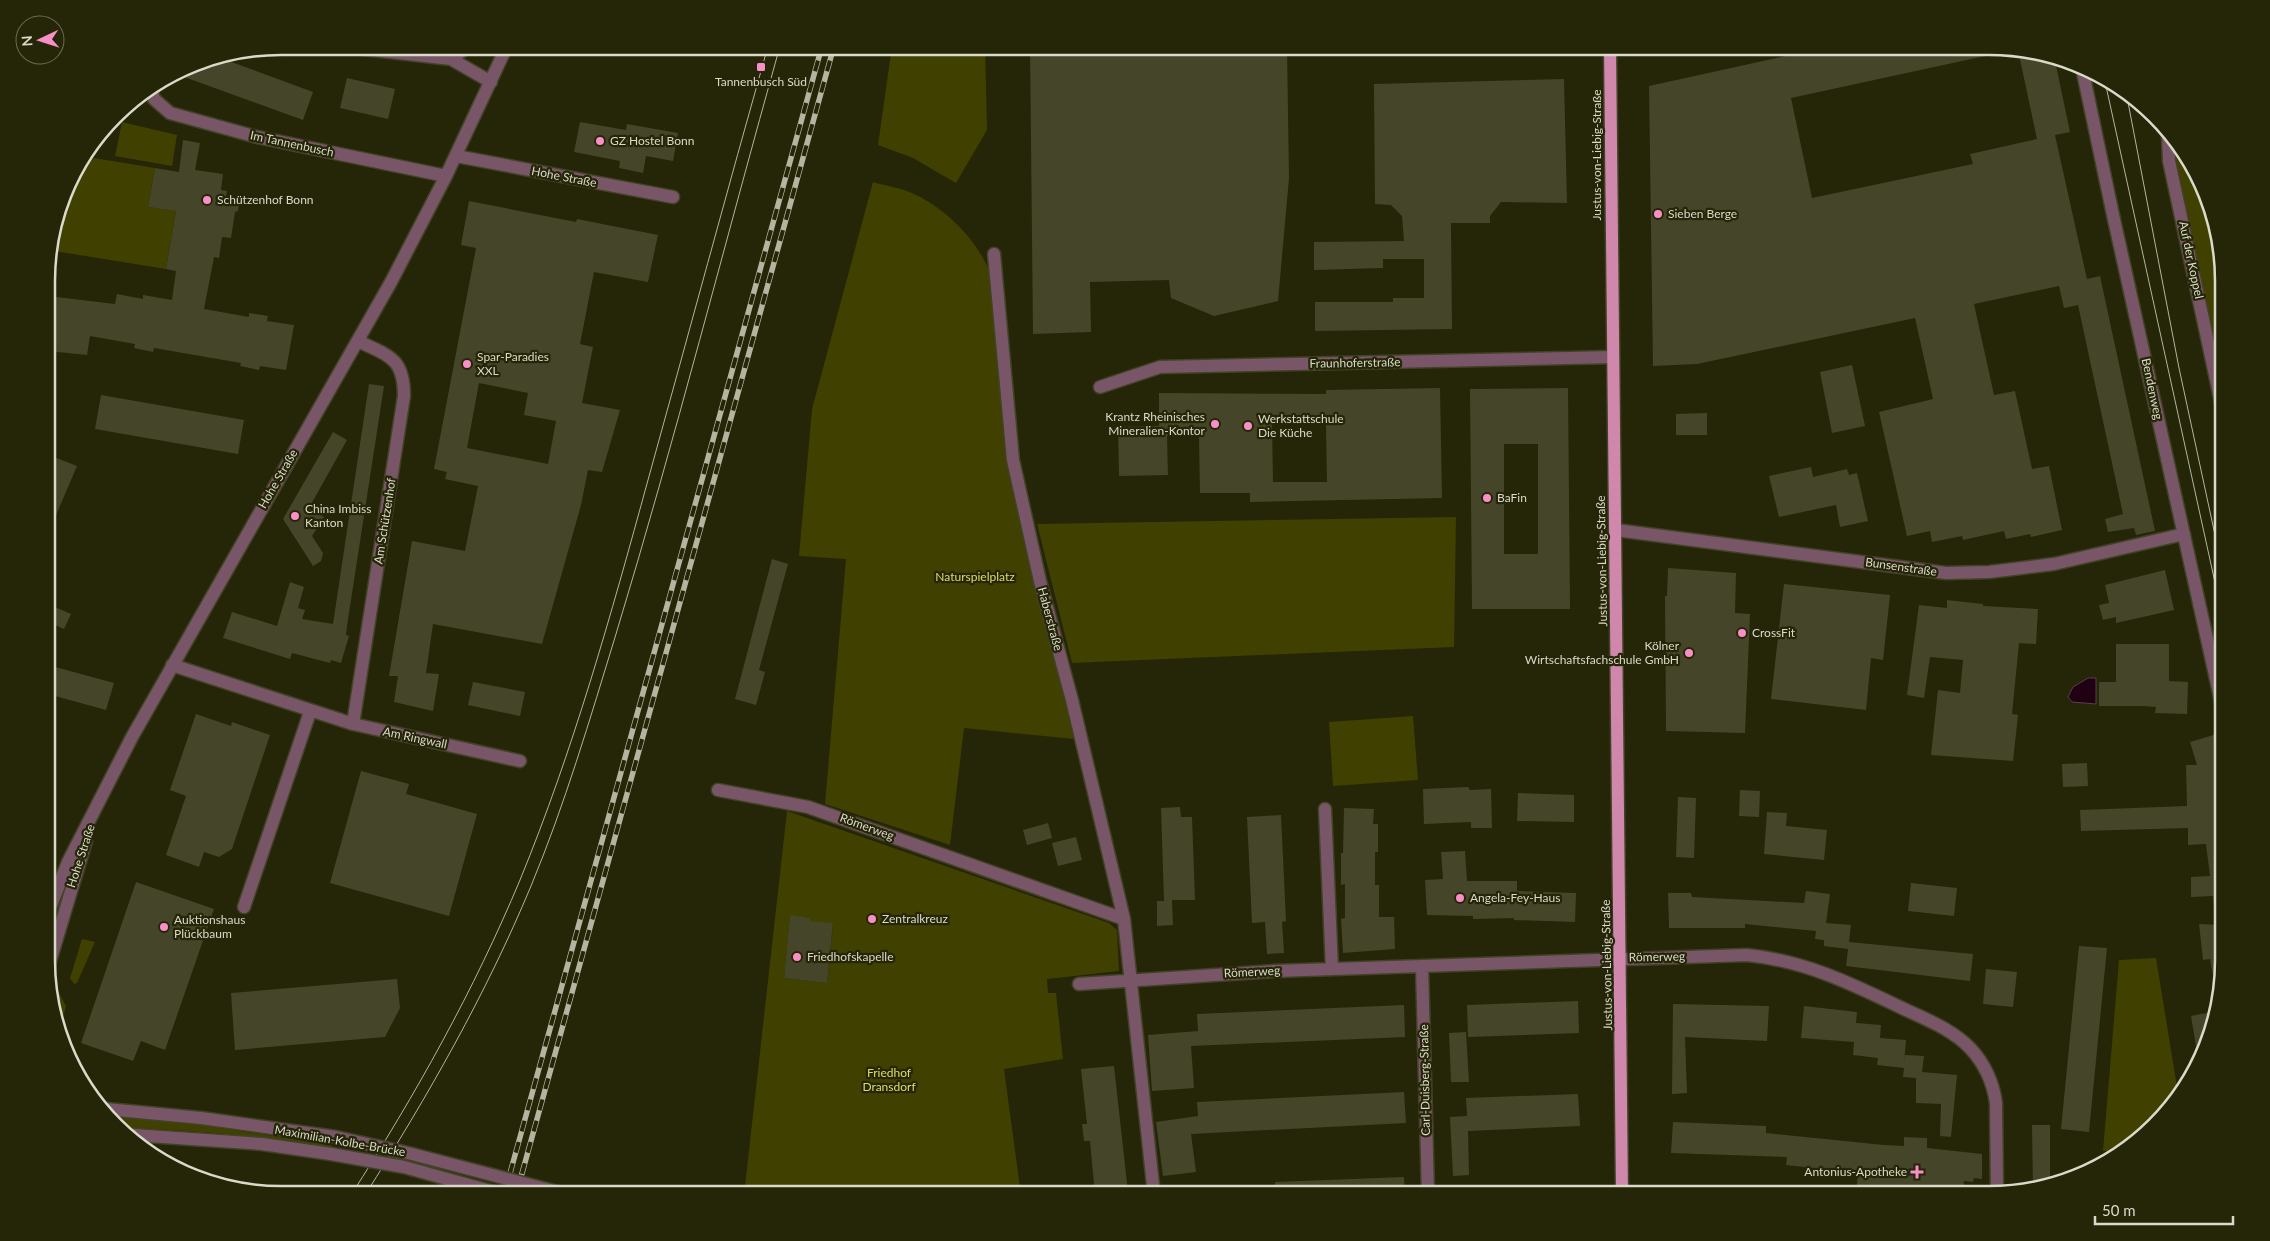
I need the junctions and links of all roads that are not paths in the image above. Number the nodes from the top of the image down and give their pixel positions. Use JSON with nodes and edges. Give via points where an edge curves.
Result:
{"nodes":[{"id":1,"x":416,"y":55,"type":"edge"},
{"id":2,"x":457,"y":55,"type":"edge"},
{"id":3,"x":503,"y":55,"type":"edge"},
{"id":4,"x":1610,"y":55,"type":"edge"},
{"id":5,"x":451,"y":59,"type":"junction"},
{"id":6,"x":2084,"y":76,"type":"edge"},
{"id":7,"x":490,"y":82,"type":"junction"},
{"id":8,"x":153,"y":95,"type":"edge"},
{"id":9,"x":2168,"y":143,"type":"edge"},
{"id":10,"x":456,"y":156,"type":"junction"},
{"id":11,"x":446,"y":176,"type":"junction"},
{"id":12,"x":673,"y":197,"type":"dead end"},
{"id":13,"x":994,"y":254,"type":"dead end"},
{"id":14,"x":358,"y":341,"type":"junction"},
{"id":15,"x":1613,"y":357,"type":"junction"},
{"id":16,"x":2215,"y":375,"type":"edge"},
{"id":17,"x":1100,"y":387,"type":"dead end"},
{"id":18,"x":1616,"y":530,"type":"junction"},
{"id":19,"x":2184,"y":534,"type":"junction"},
{"id":20,"x":172,"y":665,"type":"junction"},
{"id":21,"x":2215,"y":675,"type":"edge"},
{"id":22,"x":310,"y":712,"type":"junction"},
{"id":23,"x":353,"y":724,"type":"junction"},
{"id":24,"x":520,"y":760,"type":"dead end"},
{"id":25,"x":718,"y":790,"type":"dead end"},
{"id":26,"x":99,"y":801,"type":"junction"},
{"id":27,"x":1325,"y":809,"type":"dead end"},
{"id":28,"x":55,"y":895,"type":"edge"},
{"id":29,"x":244,"y":907,"type":"dead end"},
{"id":30,"x":1124,"y":919,"type":"junction"},
{"id":31,"x":55,"y":943,"type":"edge"},
{"id":32,"x":1620,"y":958,"type":"junction"},
{"id":33,"x":1422,"y":966,"type":"junction"},
{"id":34,"x":1332,"y":969,"type":"junction"},
{"id":35,"x":1131,"y":979,"type":"junction"},
{"id":36,"x":1079,"y":984,"type":"dead end"},
{"id":37,"x":111,"y":1110,"type":"edge"},
{"id":38,"x":138,"y":1135,"type":"edge"},
{"id":39,"x":473,"y":1186,"type":"edge"},
{"id":40,"x":538,"y":1186,"type":"edge"},
{"id":41,"x":1153,"y":1186,"type":"edge"},
{"id":42,"x":1428,"y":1186,"type":"edge"},
{"id":43,"x":1622,"y":1186,"type":"edge"},
{"id":44,"x":1997,"y":1186,"type":"edge"}],
"edges":[{"from":1,"to":5,"type":"street"},
{"from":2,"to":5,"type":"street"},
{"from":3,"to":7,"type":"street","name":"Hohe Straße"},
{"from":4,"to":15,"type":"main road","name":"Justus-von-Liebig-Straße"},
{"from":5,"to":7,"type":"street"},
{"from":6,"to":19,"type":"street","name":"Bendenweg"},
{"from":7,"to":10,"type":"street","name":"Hohe Straße"},
{"from":8,"to":11,"type":"street","name":"Im Tannenbusch","via":[[170,113],[257,137]]},
{"from":9,"to":16,"type":"street","name":"Auf der Koppel","via":[[2169,161]]},
{"from":10,"to":11,"type":"street","name":"Hohe Straße"},
{"from":10,"to":12,"type":"street","name":"Hohe Straße"},
{"from":11,"to":14,"type":"street","name":"Hohe Straße"},
{"from":13,"to":30,"type":"street","name":"Haberstraße","via":[[1013,460]]},
{"from":14,"to":20,"type":"street","name":"Hohe Straße"},
{"from":14,"to":23,"type":"street","name":"Am Schützenhof","via":[[385,354],[400,366],[404,396]]},
{"from":15,"to":17,"type":"street","name":"Fraunhoferstraße","via":[[1160,367]]},
{"from":15,"to":18,"type":"main road","name":"Justus-von-Liebig-Straße"},
{"from":18,"to":19,"type":"street","name":"Bunsenstraße","via":[[1946,573],[1989,572],[2054,564]]},
{"from":18,"to":32,"type":"main road","name":"Justus-von-Liebig-Straße"},
{"from":19,"to":21,"type":"street","name":"Bendenweg"},
{"from":20,"to":22,"type":"street","name":"Am Ringwall"},
{"from":20,"to":26,"type":"street","name":"Hohe Straße"},
{"from":22,"to":23,"type":"street","name":"Am Ringwall"},
{"from":22,"to":29,"type":"street"},
{"from":23,"to":24,"type":"street","name":"Am Ringwall"},
{"from":25,"to":30,"type":"street","name":"Römerweg","via":[[808,807]]},
{"from":26,"to":28,"type":"street","name":"Hohe Straße"},
{"from":26,"to":31,"type":"street","name":"Hohe Straße"},
{"from":27,"to":34,"type":"street"},
{"from":30,"to":35,"type":"street","name":"Haberstraße"},
{"from":32,"to":33,"type":"street","name":"Römerweg"},
{"from":32,"to":43,"type":"main road","name":"Justus-von-Liebig-Straße"},
{"from":32,"to":44,"type":"street","name":"Römerweg","via":[[1747,955],[1776,958],[1835,977],[1942,1026],[1970,1048],[1988,1072],[1994,1088]]},
{"from":33,"to":34,"type":"street","name":"Römerweg"},
{"from":33,"to":42,"type":"street","name":"Carl-Duisberg-Straße"},
{"from":34,"to":35,"type":"street","name":"Römerweg"},
{"from":35,"to":36,"type":"street","name":"Römerweg"},
{"from":35,"to":41,"type":"street"},
{"from":37,"to":40,"type":"street","name":"Maximilian-Kolbe-Brücke","bridge":true,"via":[[336,1137]]},
{"from":38,"to":39,"type":"street","name":"Maximilian-Kolbe-Brücke","bridge":true,"via":[[262,1144],[331,1154],[404,1167]]}]}
